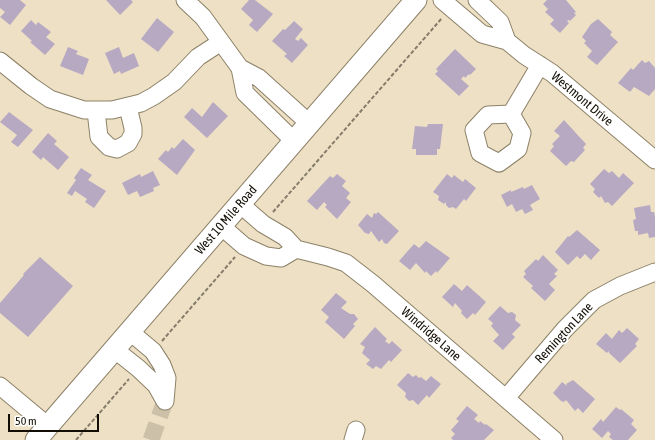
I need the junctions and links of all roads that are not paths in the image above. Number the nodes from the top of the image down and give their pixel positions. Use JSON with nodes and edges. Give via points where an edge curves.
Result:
{"nodes":[{"id":1,"x":184,"y":0,"type":"edge"},
{"id":2,"x":416,"y":0,"type":"edge"},
{"id":3,"x":477,"y":0,"type":"edge"},
{"id":4,"x":447,"y":4,"type":"edge"},
{"id":5,"x":507,"y":41,"type":"junction"},
{"id":6,"x":222,"y":42,"type":"junction"},
{"id":7,"x":0,"y":61,"type":"edge"},
{"id":8,"x":540,"y":65,"type":"junction"},
{"id":9,"x":240,"y":68,"type":"junction"},
{"id":10,"x":128,"y":107,"type":"junction"},
{"id":11,"x":96,"y":111,"type":"junction"},
{"id":12,"x":511,"y":114,"type":"dead end"},
{"id":13,"x":310,"y":124,"type":"junction"},
{"id":14,"x":295,"y":142,"type":"junction"},
{"id":15,"x":655,"y":160,"type":"edge"},
{"id":16,"x":240,"y":204,"type":"junction"},
{"id":17,"x":221,"y":226,"type":"junction"},
{"id":18,"x":296,"y":249,"type":"junction"},
{"id":19,"x":655,"y":272,"type":"edge"},
{"id":20,"x":129,"y":331,"type":"junction"},
{"id":21,"x":114,"y":349,"type":"junction"},
{"id":22,"x":0,"y":386,"type":"edge"},
{"id":23,"x":506,"y":398,"type":"junction"},
{"id":24,"x":42,"y":433,"type":"edge"},
{"id":25,"x":554,"y":440,"type":"edge"}],
"edges":[{"from":1,"to":6,"type":"street","via":[[203,17]]},
{"from":2,"to":13,"type":"main road","name":"West 10 Mile Road"},
{"from":3,"to":5,"type":"street","via":[[500,22]]},
{"from":4,"to":5,"type":"street","name":"Westmont Drive","via":[[482,34]]},
{"from":5,"to":8,"type":"street","name":"Westmont Drive"},
{"from":6,"to":9,"type":"street"},
{"from":6,"to":10,"type":"street","via":[[198,57],[164,90]]},
{"from":7,"to":11,"type":"street","via":[[50,99],[72,107]]},
{"from":8,"to":12,"type":"street"},
{"from":8,"to":15,"type":"street","name":"Westmont Drive"},
{"from":9,"to":13,"type":"street","via":[[259,78]]},
{"from":9,"to":14,"type":"street","via":[[246,93]]},
{"from":10,"to":11,"type":"street"},
{"from":10,"to":11,"type":"street","via":[[133,134],[128,143],[117,149],[109,147],[99,137]]},
{"from":13,"to":14,"type":"main road","name":"West 10 Mile Road"},
{"from":14,"to":16,"type":"main road","name":"West 10 Mile Road"},
{"from":16,"to":17,"type":"main road","name":"West 10 Mile Road"},
{"from":16,"to":18,"type":"street","via":[[263,224],[285,237]]},
{"from":17,"to":18,"type":"street","via":[[244,246],[266,256],[281,258]]},
{"from":17,"to":20,"type":"main road","name":"West 10 Mile Road"},
{"from":18,"to":23,"type":"street","name":"Windridge Lane","via":[[346,263]]},
{"from":19,"to":23,"type":"street","name":"Remington Lane","via":[[594,300],[565,329]]},
{"from":20,"to":21,"type":"main road","name":"West 10 Mile Road"},
{"from":20,"to":21,"type":"street","via":[[153,351],[162,365],[167,378],[165,401],[156,385]]},
{"from":21,"to":24,"type":"main road","name":"West 10 Mile Road"},
{"from":22,"to":24,"type":"street"},
{"from":23,"to":25,"type":"street","name":"Windridge Lane"}]}
